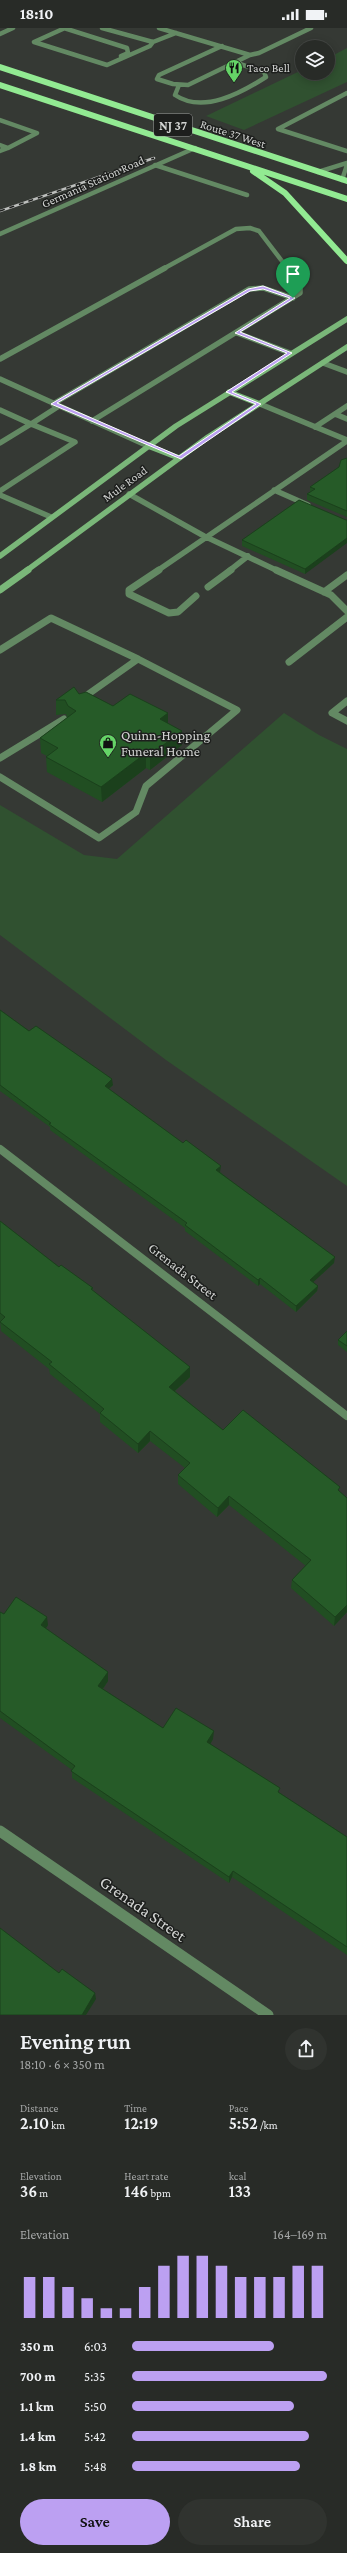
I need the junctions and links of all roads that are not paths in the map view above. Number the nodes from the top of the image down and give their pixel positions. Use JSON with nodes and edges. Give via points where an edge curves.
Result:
{"nodes":[{"id":1,"x":13,"y":28,"type":"edge"},
{"id":2,"x":64,"y":28,"type":"edge"},
{"id":3,"x":102,"y":28,"type":"edge"},
{"id":4,"x":159,"y":28,"type":"edge"},
{"id":5,"x":311,"y":28,"type":"edge"},
{"id":6,"x":176,"y":33,"type":"junction"},
{"id":7,"x":0,"y":34,"type":"edge"},
{"id":8,"x":153,"y":42,"type":"junction"},
{"id":9,"x":222,"y":46,"type":"junction"},
{"id":10,"x":62,"y":53,"type":"junction"},
{"id":11,"x":250,"y":55,"type":"junction"},
{"id":12,"x":236,"y":63,"type":"junction"},
{"id":13,"x":0,"y":67,"type":"edge"},
{"id":14,"x":0,"y":85,"type":"edge"},
{"id":15,"x":180,"y":85,"type":"junction"},
{"id":16,"x":347,"y":93,"type":"edge"},
{"id":17,"x":0,"y":120,"type":"edge"},
{"id":18,"x":0,"y":145,"type":"edge"},
{"id":19,"x":8,"y":148,"type":"junction"},
{"id":20,"x":195,"y":148,"type":"junction"},
{"id":21,"x":0,"y":151,"type":"edge"},
{"id":22,"x":347,"y":151,"type":"edge"},
{"id":23,"x":242,"y":163,"type":"junction"},
{"id":24,"x":347,"y":164,"type":"edge"},
{"id":25,"x":156,"y":166,"type":"junction"},
{"id":26,"x":318,"y":172,"type":"junction"},
{"id":27,"x":344,"y":181,"type":"edge"},
{"id":28,"x":246,"y":195,"type":"dead end"},
{"id":29,"x":347,"y":199,"type":"edge"},
{"id":30,"x":0,"y":234,"type":"edge"},
{"id":31,"x":347,"y":261,"type":"edge"},
{"id":32,"x":293,"y":298,"type":"junction"},
{"id":33,"x":347,"y":319,"type":"edge"},
{"id":34,"x":237,"y":333,"type":"junction"},
{"id":35,"x":347,"y":347,"type":"edge"},
{"id":36,"x":290,"y":353,"type":"junction"},
{"id":37,"x":0,"y":359,"type":"edge"},
{"id":38,"x":323,"y":363,"type":"junction"},
{"id":39,"x":347,"y":372,"type":"edge"},
{"id":40,"x":0,"y":379,"type":"edge"},
{"id":41,"x":229,"y":392,"type":"junction"},
{"id":42,"x":260,"y":404,"type":"junction"},
{"id":43,"x":56,"y":405,"type":"junction"},
{"id":44,"x":347,"y":406,"type":"edge"},
{"id":45,"x":0,"y":410,"type":"edge"},
{"id":46,"x":335,"y":414,"type":"junction"},
{"id":47,"x":347,"y":419,"type":"edge"},
{"id":48,"x":92,"y":421,"type":"junction"},
{"id":49,"x":31,"y":424,"type":"junction"},
{"id":50,"x":315,"y":427,"type":"junction"},
{"id":51,"x":347,"y":440,"type":"edge"},
{"id":52,"x":0,"y":442,"type":"edge"},
{"id":53,"x":148,"y":446,"type":"junction"},
{"id":54,"x":179,"y":458,"type":"junction"},
{"id":55,"x":274,"y":490,"type":"junction"},
{"id":56,"x":0,"y":491,"type":"edge"},
{"id":57,"x":129,"y":494,"type":"junction"},
{"id":58,"x":0,"y":495,"type":"edge"},
{"id":59,"x":318,"y":509,"type":"edge"},
{"id":60,"x":51,"y":517,"type":"junction"},
{"id":61,"x":204,"y":536,"type":"junction"},
{"id":62,"x":0,"y":556,"type":"edge"},
{"id":63,"x":248,"y":556,"type":"junction"},
{"id":64,"x":347,"y":575,"type":"edge"},
{"id":65,"x":208,"y":587,"type":"dead end"},
{"id":66,"x":0,"y":590,"type":"edge"},
{"id":67,"x":324,"y":592,"type":"junction"},
{"id":68,"x":196,"y":596,"type":"dead end"},
{"id":69,"x":347,"y":611,"type":"edge"},
{"id":70,"x":347,"y":617,"type":"edge"},
{"id":71,"x":0,"y":650,"type":"edge"},
{"id":72,"x":138,"y":658,"type":"junction"},
{"id":73,"x":289,"y":662,"type":"dead end"},
{"id":74,"x":347,"y":701,"type":"edge"},
{"id":75,"x":82,"y":705,"type":"edge"},
{"id":76,"x":64,"y":719,"type":"edge"},
{"id":77,"x":347,"y":721,"type":"edge"},
{"id":78,"x":0,"y":758,"type":"edge"},
{"id":79,"x":0,"y":777,"type":"edge"},
{"id":80,"x":0,"y":1149,"type":"edge"},
{"id":81,"x":347,"y":1416,"type":"edge"},
{"id":82,"x":0,"y":1830,"type":"edge"},
{"id":83,"x":268,"y":2015,"type":"edge"}],
"edges":[{"from":1,"to":7,"type":"street"},
{"from":2,"to":10,"type":"street","via":[[34,42]]},
{"from":2,"to":10,"type":"street","via":[[128,51],[108,60],[80,53]]},
{"from":3,"to":8,"type":"street"},
{"from":4,"to":6,"type":"street"},
{"from":5,"to":11,"type":"street"},
{"from":6,"to":8,"type":"street"},
{"from":6,"to":9,"type":"street"},
{"from":8,"to":10,"type":"street","via":[[150,46],[107,65]]},
{"from":9,"to":11,"type":"street"},
{"from":9,"to":15,"type":"street","via":[[159,75],[157,79]]},
{"from":11,"to":12,"type":"street"},
{"from":12,"to":15,"type":"street","via":[[188,85]]},
{"from":12,"to":15,"type":"street","via":[[264,72],[266,77],[211,102],[193,102],[178,98],[176,94]]},
{"from":13,"to":26,"type":"highway","name":"Route 37 West","number":"NJ 37"},
{"from":14,"to":20,"type":"highway","name":"Route 37 West","number":"NJ 37"},
{"from":16,"to":22,"type":"street","via":[[278,129]]},
{"from":17,"to":19,"type":"street","via":[[37,133]]},
{"from":18,"to":19,"type":"street"},
{"from":19,"to":21,"type":"street"},
{"from":20,"to":23,"type":"highway","name":"Route 37 West","number":"NJ 37"},
{"from":20,"to":25,"type":"street","name":"Germania Station Road"},
{"from":23,"to":29,"type":"highway","name":"Route 37 West","number":"NJ 37"},
{"from":23,"to":31,"type":"highway","via":[[285,193]]},
{"from":24,"to":26,"type":"street"},
{"from":24,"to":27,"type":"street"},
{"from":25,"to":28,"type":"street"},
{"from":25,"to":30,"type":"street","name":"Germania Station Road"},
{"from":26,"to":27,"type":"highway","name":"Route 37 West","number":"NJ 37"},
{"from":32,"to":34,"type":"street"},
{"from":32,"to":37,"type":"street","via":[[300,293],[300,285],[259,231],[250,228],[236,229]]},
{"from":32,"to":43,"type":"street","via":[[263,288],[249,290]]},
{"from":33,"to":36,"type":"main road","name":"Mule Road"},
{"from":34,"to":36,"type":"street"},
{"from":34,"to":48,"type":"street"},
{"from":35,"to":38,"type":"main road","name":"Mule Road"},
{"from":36,"to":41,"type":"main road","name":"Mule Road"},
{"from":38,"to":39,"type":"street"},
{"from":38,"to":42,"type":"main road","name":"Mule Road"},
{"from":40,"to":43,"type":"street"},
{"from":41,"to":42,"type":"main road"},
{"from":41,"to":53,"type":"main road","name":"Mule Road"},
{"from":42,"to":50,"type":"street"},
{"from":42,"to":54,"type":"main road","name":"Mule Road"},
{"from":43,"to":48,"type":"street"},
{"from":43,"to":49,"type":"street"},
{"from":44,"to":46,"type":"street"},
{"from":45,"to":49,"type":"street"},
{"from":46,"to":47,"type":"street"},
{"from":46,"to":50,"type":"street"},
{"from":48,"to":53,"type":"street"},
{"from":49,"to":52,"type":"street"},
{"from":49,"to":56,"type":"street","via":[[75,442]]},
{"from":50,"to":51,"type":"street"},
{"from":51,"to":55,"type":"street"},
{"from":53,"to":54,"type":"main road"},
{"from":53,"to":60,"type":"main road","name":"Mule Road"},
{"from":54,"to":57,"type":"main road","name":"Mule Road"},
{"from":55,"to":59,"type":"street"},
{"from":55,"to":61,"type":"street"},
{"from":57,"to":61,"type":"street"},
{"from":57,"to":66,"type":"main road","name":"Mule Road"},
{"from":58,"to":60,"type":"street"},
{"from":60,"to":62,"type":"main road","name":"Mule Road"},
{"from":61,"to":63,"type":"street"},
{"from":61,"to":68,"type":"street","via":[[129,590],[129,594],[169,613],[178,612]]},
{"from":63,"to":65,"type":"street"},
{"from":63,"to":67,"type":"street"},
{"from":64,"to":67,"type":"street"},
{"from":67,"to":69,"type":"street"},
{"from":70,"to":73,"type":"street"},
{"from":71,"to":72,"type":"street","via":[[51,618]]},
{"from":72,"to":75,"type":"street","via":[[87,695]]},
{"from":72,"to":79,"type":"street","via":[[237,710],[146,786],[136,812],[99,838]]},
{"from":74,"to":77,"type":"street","via":[[332,713]]},
{"from":76,"to":78,"type":"street"},
{"from":80,"to":81,"type":"street","name":"Grenada Street"},
{"from":82,"to":83,"type":"street","name":"Grenada Street"}]}
